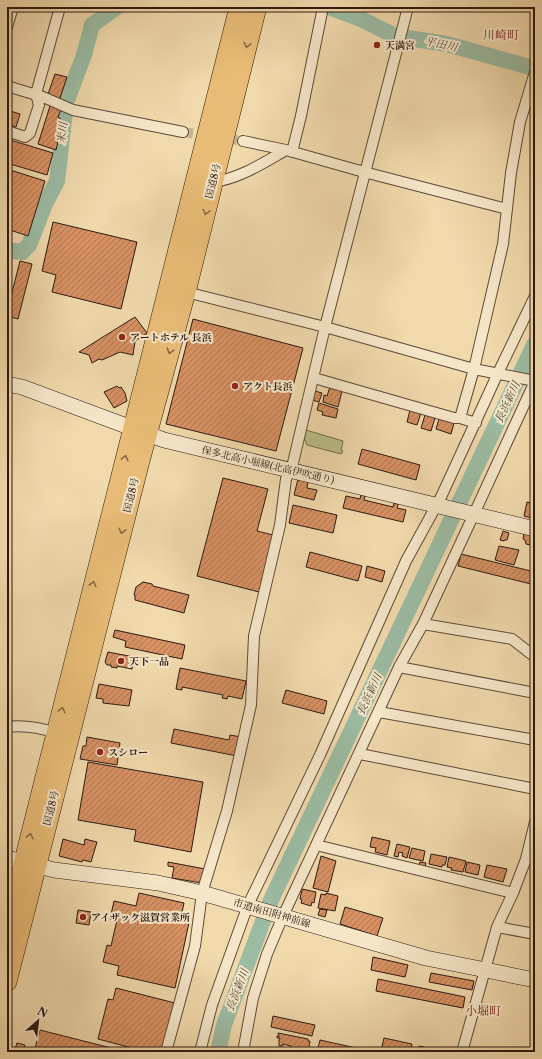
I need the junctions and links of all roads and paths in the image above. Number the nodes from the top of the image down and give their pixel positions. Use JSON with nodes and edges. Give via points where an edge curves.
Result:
{"nodes":[{"id":1,"x":13,"y":7,"type":"edge"},
{"id":2,"x":60,"y":7,"type":"edge"},
{"id":3,"x":239,"y":7,"type":"edge"},
{"id":4,"x":257,"y":7,"type":"edge"},
{"id":5,"x":322,"y":7,"type":"edge"},
{"id":6,"x":408,"y":7,"type":"edge"},
{"id":7,"x":7,"y":27,"type":"edge"},
{"id":8,"x":535,"y":72,"type":"edge"},
{"id":9,"x":7,"y":86,"type":"edge"},
{"id":10,"x":36,"y":94,"type":"junction"},
{"id":11,"x":7,"y":131,"type":"edge"},
{"id":12,"x":183,"y":132,"type":"tunnel mouth"},
{"id":13,"x":243,"y":142,"type":"tunnel mouth"},
{"id":14,"x":289,"y":151,"type":"junction"},
{"id":15,"x":364,"y":172,"type":"junction"},
{"id":16,"x":213,"y":182,"type":"junction"},
{"id":17,"x":507,"y":209,"type":"junction"},
{"id":18,"x":186,"y":292,"type":"junction"},
{"id":19,"x":535,"y":296,"type":"edge"},
{"id":20,"x":325,"y":327,"type":"junction"},
{"id":21,"x":474,"y":369,"type":"junction"},
{"id":22,"x":500,"y":374,"type":"junction"},
{"id":23,"x":314,"y":378,"type":"junction"},
{"id":24,"x":534,"y":381,"type":"edge"},
{"id":25,"x":7,"y":384,"type":"edge"},
{"id":26,"x":460,"y":418,"type":"junction"},
{"id":27,"x":476,"y":423,"type":"junction"},
{"id":28,"x":140,"y":431,"type":"junction"},
{"id":29,"x":290,"y":470,"type":"junction"},
{"id":30,"x":438,"y":506,"type":"junction"},
{"id":31,"x":471,"y":513,"type":"junction"},
{"id":32,"x":535,"y":529,"type":"edge"},
{"id":33,"x":422,"y":624,"type":"junction"},
{"id":34,"x":535,"y":657,"type":"edge"},
{"id":35,"x":399,"y":667,"type":"junction"},
{"id":36,"x":535,"y":693,"type":"edge"},
{"id":37,"x":379,"y":712,"type":"junction"},
{"id":38,"x":7,"y":727,"type":"edge"},
{"id":39,"x":56,"y":734,"type":"junction"},
{"id":40,"x":535,"y":740,"type":"edge"},
{"id":41,"x":360,"y":754,"type":"junction"},
{"id":42,"x":535,"y":789,"type":"edge"},
{"id":43,"x":535,"y":822,"type":"edge"},
{"id":44,"x":316,"y":845,"type":"junction"},
{"id":45,"x":22,"y":862,"type":"edge"},
{"id":46,"x":202,"y":893,"type":"junction"},
{"id":47,"x":513,"y":893,"type":"junction"},
{"id":48,"x":248,"y":905,"type":"junction"},
{"id":49,"x":283,"y":916,"type":"junction"},
{"id":50,"x":498,"y":927,"type":"junction"},
{"id":51,"x":7,"y":928,"type":"edge"},
{"id":52,"x":535,"y":934,"type":"edge"},
{"id":53,"x":484,"y":970,"type":"junction"},
{"id":54,"x":535,"y":980,"type":"edge"},
{"id":55,"x":7,"y":982,"type":"edge"},
{"id":56,"x":166,"y":1052,"type":"edge"},
{"id":57,"x":200,"y":1052,"type":"edge"},
{"id":58,"x":243,"y":1052,"type":"edge"},
{"id":59,"x":462,"y":1052,"type":"edge"}],
"edges":[{"from":1,"to":7,"type":"street"},
{"from":2,"to":10,"type":"street"},
{"from":3,"to":28,"type":"highway","name":"国道8号"},
{"from":4,"to":16,"type":"highway","name":"国道8号","one_way":true},
{"from":5,"to":14,"type":"street","via":[[303,109]]},
{"from":6,"to":15,"type":"street"},
{"from":8,"to":17,"type":"street","via":[[520,122]]},
{"from":9,"to":10,"type":"street"},
{"from":10,"to":11,"type":"street","via":[[39,105],[30,133],[25,137]]},
{"from":10,"to":12,"type":"street","via":[[73,110]]},
{"from":13,"to":14,"type":"street"},
{"from":14,"to":15,"type":"street"},
{"from":14,"to":16,"type":"street","via":[[224,181]]},
{"from":15,"to":17,"type":"street"},
{"from":15,"to":20,"type":"street"},
{"from":16,"to":18,"type":"highway","name":"国道8号","one_way":true},
{"from":17,"to":21,"type":"street","via":[[503,244]]},
{"from":18,"to":20,"type":"street"},
{"from":18,"to":28,"type":"highway","name":"国道8号","one_way":true,"via":[[153,414]]},
{"from":19,"to":22,"type":"street"},
{"from":20,"to":21,"type":"street"},
{"from":20,"to":23,"type":"street"},
{"from":21,"to":22,"type":"street"},
{"from":21,"to":26,"type":"street"},
{"from":22,"to":24,"type":"street"},
{"from":22,"to":27,"type":"street"},
{"from":23,"to":26,"type":"street"},
{"from":23,"to":29,"type":"street"},
{"from":24,"to":31,"type":"street"},
{"from":25,"to":28,"type":"street","name":"保多北高小堀線(北高伊吹通り)","via":[[22,387]]},
{"from":26,"to":27,"type":"street"},
{"from":27,"to":30,"type":"street"},
{"from":28,"to":29,"type":"street","name":"保多北高小堀線(北高伊吹通り)","via":[[164,440]]},
{"from":39,"to":28,"type":"highway","name":"国道8号","one_way":true},
{"from":28,"to":45,"type":"highway","name":"国道8号","one_way":true,"via":[[140,462]]},
{"from":29,"to":30,"type":"street","name":"保多北高小堀線(北高伊吹通り)"},
{"from":29,"to":46,"type":"street","via":[[286,479],[280,525],[254,636],[251,705],[227,811]]},
{"from":30,"to":31,"type":"street","name":"保多北高小堀線(北高伊吹通り)"},
{"from":30,"to":48,"type":"street","via":[[406,561],[320,755]]},
{"from":31,"to":32,"type":"street","name":"保多北高小堀線(北高伊吹通り)"},
{"from":31,"to":33,"type":"street"},
{"from":33,"to":34,"type":"street","via":[[512,639]]},
{"from":33,"to":35,"type":"street"},
{"from":35,"to":36,"type":"street"},
{"from":35,"to":37,"type":"street"},
{"from":37,"to":40,"type":"street"},
{"from":37,"to":41,"type":"street"},
{"from":38,"to":39,"type":"street","via":[[19,726]]},
{"from":45,"to":39,"type":"highway","name":"国道8号","one_way":true},
{"from":41,"to":42,"type":"street"},
{"from":41,"to":44,"type":"street"},
{"from":43,"to":47,"type":"street","via":[[526,859]]},
{"from":44,"to":47,"type":"street"},
{"from":44,"to":49,"type":"street"},
{"from":45,"to":46,"type":"street","name":"市道南田附神前線","via":[[54,870],[158,883]]},
{"from":45,"to":51,"type":"highway","name":"国道8号"},
{"from":45,"to":55,"type":"highway","name":"国道8号"},
{"from":46,"to":48,"type":"street","name":"市道南田附神前線"},
{"from":46,"to":56,"type":"street","via":[[195,946]]},
{"from":47,"to":50,"type":"street"},
{"from":48,"to":49,"type":"street","name":"市道南田附神前線"},
{"from":48,"to":57,"type":"street","via":[[212,1005]]},
{"from":49,"to":53,"type":"street","name":"市道南田附神前線","via":[[426,958]]},
{"from":49,"to":58,"type":"street","via":[[253,998]]},
{"from":50,"to":52,"type":"street"},
{"from":50,"to":53,"type":"street"},
{"from":53,"to":54,"type":"street","name":"市道南田附神前線"},
{"from":53,"to":59,"type":"street"}]}
